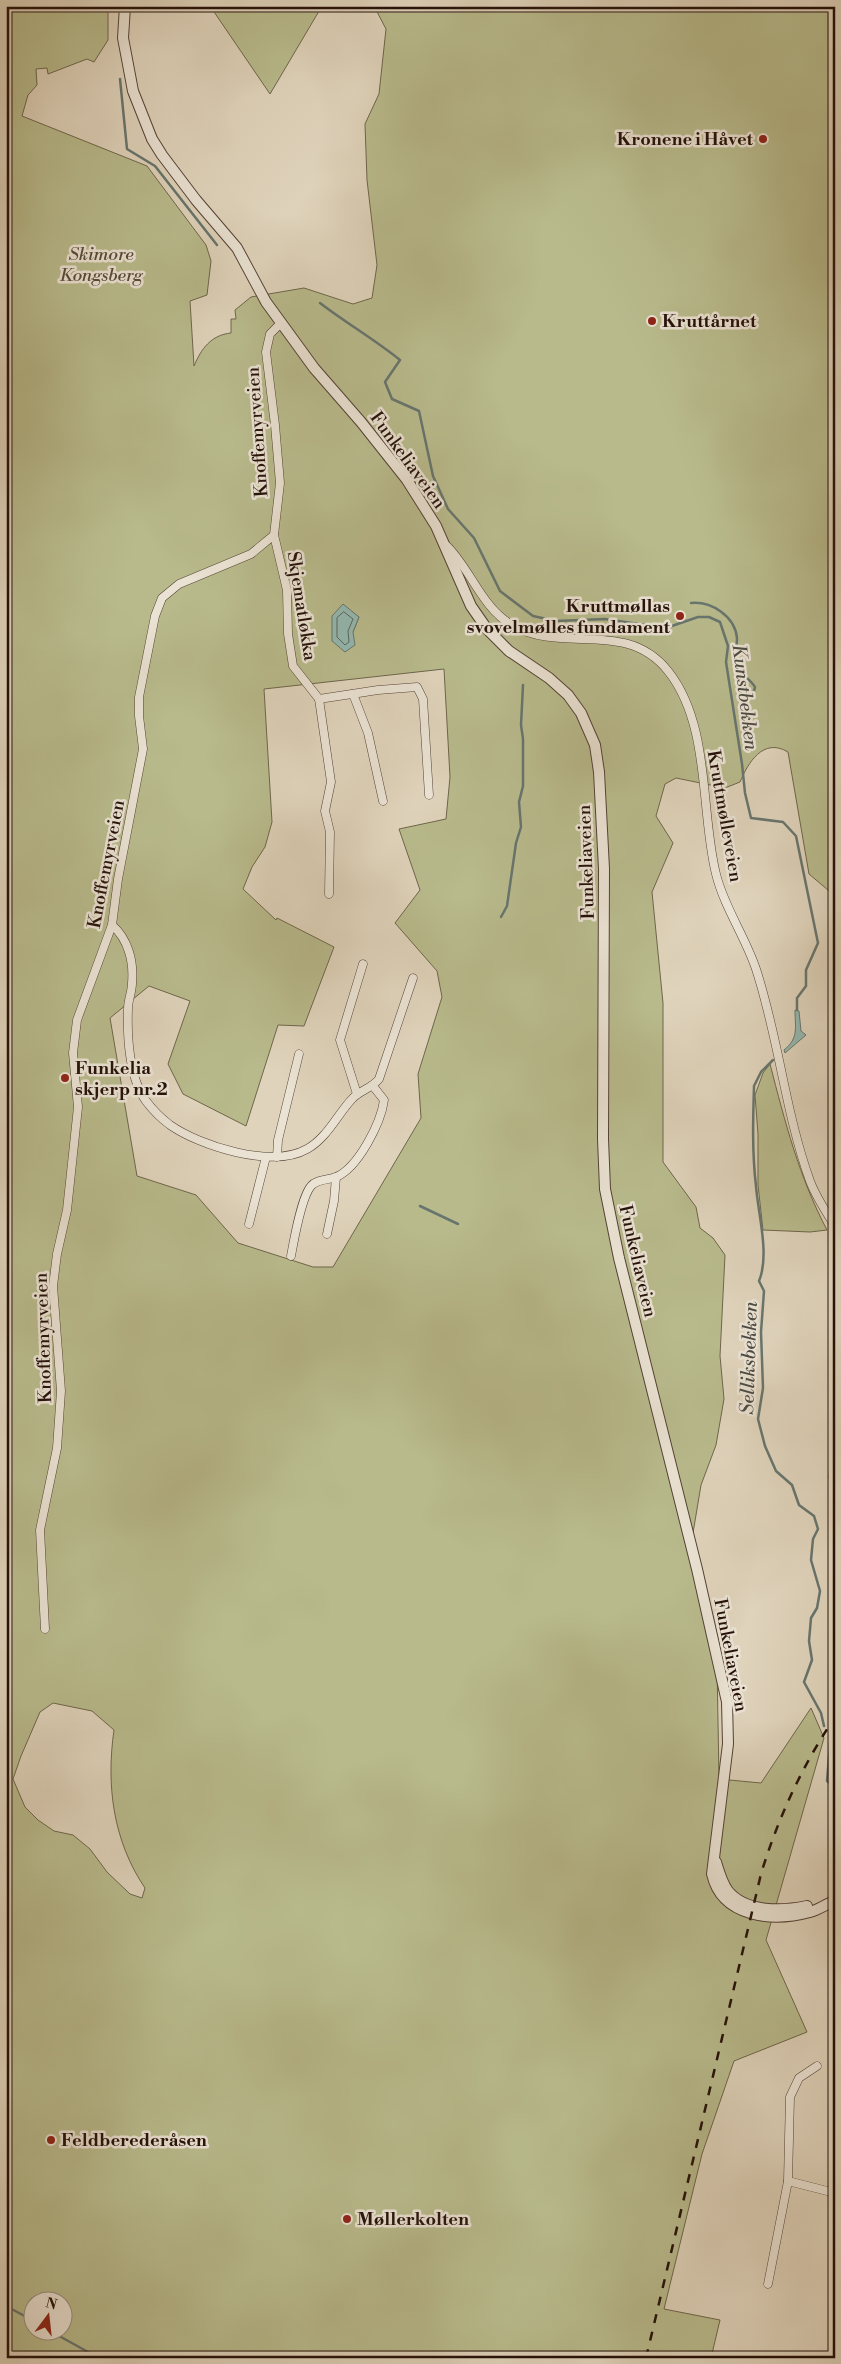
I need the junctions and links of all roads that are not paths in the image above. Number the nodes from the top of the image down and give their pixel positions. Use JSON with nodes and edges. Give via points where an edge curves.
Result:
{"nodes":[{"id":1,"x":124,"y":6,"type":"edge"},
{"id":2,"x":280,"y":323,"type":"junction"},
{"id":3,"x":274,"y":536,"type":"junction"},
{"id":4,"x":446,"y":545,"type":"junction"},
{"id":5,"x":352,"y":694,"type":"junction"},
{"id":6,"x":318,"y":699,"type":"junction"},
{"id":7,"x":429,"y":795,"type":"dead end"},
{"id":8,"x":383,"y":801,"type":"dead end"},
{"id":9,"x":329,"y":894,"type":"dead end"},
{"id":10,"x":112,"y":925,"type":"junction"},
{"id":11,"x":363,"y":964,"type":"dead end"},
{"id":12,"x":413,"y":978,"type":"dead end"},
{"id":13,"x":299,"y":1054,"type":"dead end"},
{"id":14,"x":373,"y":1086,"type":"junction"},
{"id":15,"x":357,"y":1094,"type":"junction"},
{"id":16,"x":266,"y":1157,"type":"junction"},
{"id":17,"x":276,"y":1157,"type":"junction"},
{"id":18,"x":336,"y":1177,"type":"junction"},
{"id":19,"x":249,"y":1224,"type":"dead end"},
{"id":20,"x":835,"y":1226,"type":"edge"},
{"id":21,"x":327,"y":1234,"type":"dead end"},
{"id":22,"x":291,"y":1256,"type":"dead end"},
{"id":23,"x":835,"y":1460,"type":"edge"},
{"id":24,"x":833,"y":1477,"type":"dead end"},
{"id":25,"x":45,"y":1629,"type":"dead end"},
{"id":26,"x":831,"y":1902,"type":"edge"},
{"id":27,"x":817,"y":2066,"type":"dead end"},
{"id":28,"x":788,"y":2181,"type":"junction"},
{"id":29,"x":835,"y":2193,"type":"edge"},
{"id":30,"x":768,"y":2284,"type":"dead end"}],
"edges":[{"from":1,"to":2,"type":"street","name":"Funkeliaveien","via":[[123,38],[128,73],[152,140],[237,248]]},
{"from":2,"to":3,"type":"street","name":"Knoffemyrveien","via":[[270,334],[266,352],[280,483]]},
{"from":2,"to":4,"type":"street","name":"Funkeliaveien","via":[[407,480]]},
{"from":3,"to":6,"type":"street","name":"Skjematløkka","via":[[287,590],[293,666]]},
{"from":3,"to":10,"type":"street","name":"Knoffemyrveien","via":[[252,554],[179,584],[162,598],[154,616],[139,697],[143,749]]},
{"from":4,"to":20,"type":"street","name":"Kruttmølleveien","via":[[460,559],[494,611],[513,625],[552,637],[631,644],[654,657],[675,680],[688,706],[695,733],[716,872],[756,968],[776,1043],[784,1091],[810,1182]]},
{"from":4,"to":26,"type":"street","name":"Funkeliaveien","via":[[469,600],[487,630],[509,651],[568,695],[581,712],[595,745],[604,869],[605,1189],[727,1702],[728,1744],[715,1860],[725,1887],[742,1902],[772,1909]]},
{"from":5,"to":6,"type":"street"},
{"from":5,"to":7,"type":"street","via":[[417,687],[423,699]]},
{"from":5,"to":8,"type":"street","via":[[368,733]]},
{"from":6,"to":9,"type":"street","via":[[331,782],[325,811],[330,832]]},
{"from":10,"to":16,"type":"street","via":[[122,934],[130,952],[132,983],[127,1033],[133,1072],[145,1100],[170,1125],[214,1147]]},
{"from":10,"to":25,"type":"street","name":"Knoffemyrveien","via":[[77,1020],[73,1053],[78,1107],[67,1210],[56,1254],[53,1286],[61,1391],[56,1448],[40,1530]]},
{"from":11,"to":15,"type":"street","via":[[340,1040]]},
{"from":12,"to":14,"type":"street","via":[[379,1079]]},
{"from":13,"to":17,"type":"street"},
{"from":14,"to":15,"type":"street"},
{"from":14,"to":18,"type":"street","via":[[384,1100],[377,1122],[349,1169]]},
{"from":15,"to":17,"type":"street","via":[[320,1140],[306,1150]]},
{"from":16,"to":17,"type":"street"},
{"from":16,"to":19,"type":"street"},
{"from":18,"to":21,"type":"street"},
{"from":18,"to":22,"type":"street","via":[[311,1187],[302,1209]]},
{"from":23,"to":24,"type":"street"},
{"from":27,"to":28,"type":"street","via":[[799,2078],[790,2097]]},
{"from":28,"to":29,"type":"street"},
{"from":28,"to":30,"type":"street"}]}
